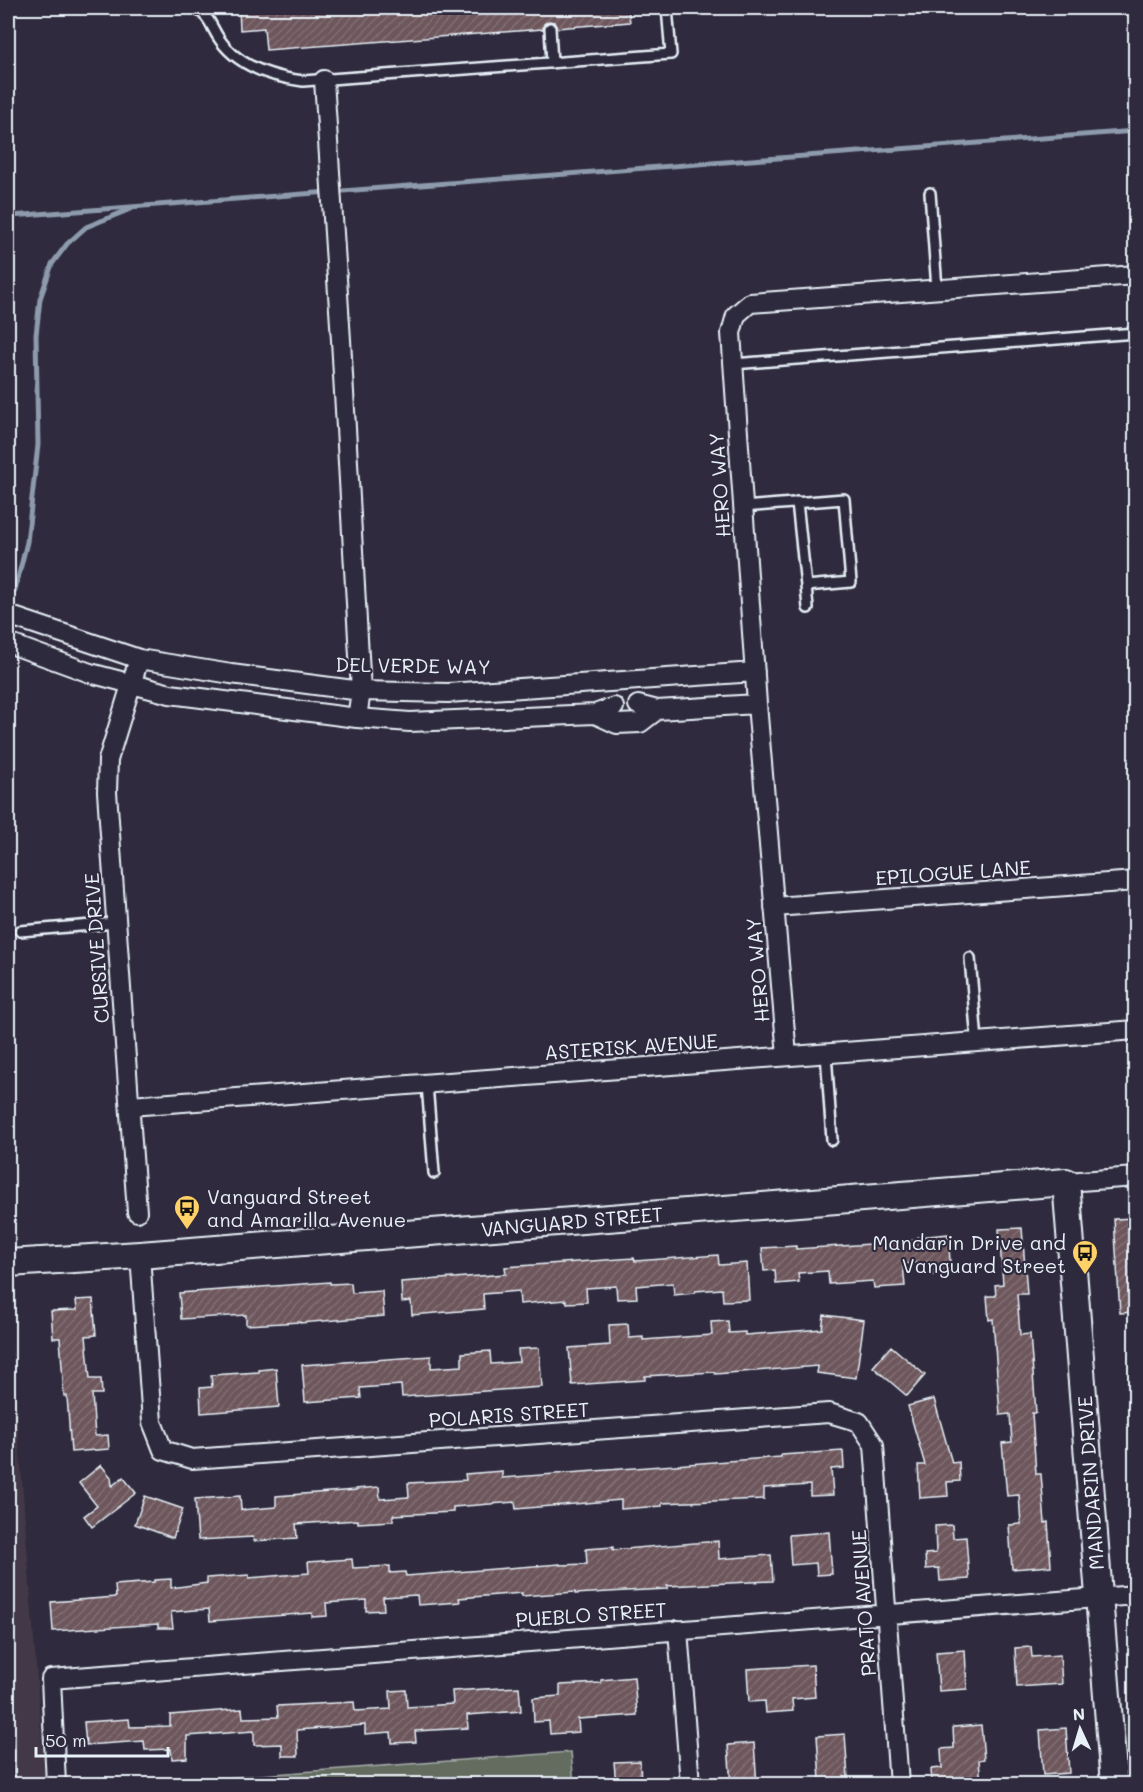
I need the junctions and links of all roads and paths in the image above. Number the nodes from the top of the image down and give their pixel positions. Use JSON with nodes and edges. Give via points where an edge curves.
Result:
{"nodes":[{"id":1,"x":195,"y":8,"type":"edge"},
{"id":2,"x":667,"y":8,"type":"edge"},
{"id":3,"x":207,"y":11,"type":"edge"},
{"id":4,"x":550,"y":28,"type":"dead end"},
{"id":5,"x":552,"y":63,"type":"junction"},
{"id":6,"x":324,"y":80,"type":"junction"},
{"id":7,"x":930,"y":193,"type":"dead end"},
{"id":8,"x":1136,"y":275,"type":"edge"},
{"id":9,"x":938,"y":289,"type":"junction"},
{"id":10,"x":1136,"y":333,"type":"edge"},
{"id":11,"x":733,"y":364,"type":"junction"},
{"id":12,"x":797,"y":502,"type":"junction"},
{"id":13,"x":743,"y":507,"type":"junction"},
{"id":14,"x":806,"y":586,"type":"junction"},
{"id":15,"x":808,"y":608,"type":"dead end"},
{"id":16,"x":8,"y":615,"type":"edge"},
{"id":17,"x":8,"y":643,"type":"edge"},
{"id":18,"x":139,"y":659,"type":"junction"},
{"id":19,"x":755,"y":672,"type":"junction"},
{"id":20,"x":592,"y":683,"type":"junction"},
{"id":21,"x":131,"y":684,"type":"junction"},
{"id":22,"x":361,"y":692,"type":"junction"},
{"id":23,"x":757,"y":704,"type":"junction"},
{"id":24,"x":638,"y":705,"type":"dead end"},
{"id":25,"x":614,"y":707,"type":"dead end"},
{"id":26,"x":657,"y":710,"type":"junction"},
{"id":27,"x":595,"y":714,"type":"junction"},
{"id":28,"x":357,"y":718,"type":"junction"},
{"id":29,"x":1136,"y":880,"type":"edge"},
{"id":30,"x":774,"y":907,"type":"junction"},
{"id":31,"x":116,"y":923,"type":"junction"},
{"id":32,"x":20,"y":931,"type":"dead end"},
{"id":33,"x":970,"y":958,"type":"dead end"},
{"id":34,"x":1136,"y":1030,"type":"edge"},
{"id":35,"x":977,"y":1042,"type":"junction"},
{"id":36,"x":826,"y":1053,"type":"junction"},
{"id":37,"x":787,"y":1056,"type":"junction"},
{"id":38,"x":427,"y":1084,"type":"junction"},
{"id":39,"x":129,"y":1106,"type":"junction"},
{"id":40,"x":832,"y":1140,"type":"dead end"},
{"id":41,"x":434,"y":1173,"type":"dead end"},
{"id":42,"x":1136,"y":1177,"type":"edge"},
{"id":43,"x":1066,"y":1182,"type":"junction"},
{"id":44,"x":137,"y":1212,"type":"dead end"},
{"id":45,"x":140,"y":1255,"type":"junction"},
{"id":46,"x":8,"y":1263,"type":"edge"},
{"id":47,"x":859,"y":1422,"type":"joint"},
{"id":48,"x":1136,"y":1595,"type":"edge"},
{"id":49,"x":1099,"y":1598,"type":"junction"},
{"id":50,"x":886,"y":1614,"type":"junction"},
{"id":51,"x":678,"y":1630,"type":"junction"},
{"id":52,"x":56,"y":1785,"type":"edge"},
{"id":53,"x":690,"y":1785,"type":"edge"},
{"id":54,"x":899,"y":1785,"type":"edge"},
{"id":55,"x":1114,"y":1785,"type":"edge"}],
"edges":[{"from":1,"to":3,"type":"lane"},
{"from":2,"to":5,"type":"lane","via":[[671,54]]},
{"from":3,"to":6,"type":"lane","via":[[222,42],[248,66],[281,78]]},
{"from":4,"to":5,"type":"lane"},
{"from":5,"to":6,"type":"lane"},
{"from":6,"to":22,"type":"street"},
{"from":7,"to":9,"type":"lane"},
{"from":8,"to":9,"type":"street","name":"HERO WAY"},
{"from":9,"to":11,"type":"street","name":"HERO WAY","via":[[750,303],[736,315],[731,333]]},
{"from":10,"to":11,"type":"lane"},
{"from":11,"to":13,"type":"street","name":"HERO WAY"},
{"from":12,"to":13,"type":"lane"},
{"from":12,"to":14,"type":"lane"},
{"from":12,"to":14,"type":"lane","via":[[844,499],[851,582]]},
{"from":13,"to":19,"type":"street","name":"HERO WAY"},
{"from":14,"to":15,"type":"lane"},
{"from":16,"to":18,"type":"street","name":"DEL VERDE WAY"},
{"from":17,"to":21,"type":"street"},
{"from":18,"to":21,"type":"street","name":"CURSIVE DRIVE"},
{"from":18,"to":22,"type":"street","name":"DEL VERDE WAY"},
{"from":19,"to":20,"type":"street","name":"DEL VERDE WAY"},
{"from":19,"to":23,"type":"street","name":"HERO WAY"},
{"from":20,"to":22,"type":"street","name":"DEL VERDE WAY","via":[[448,693]]},
{"from":20,"to":27,"type":"street"},
{"from":21,"to":28,"type":"street","via":[[170,694]]},
{"from":21,"to":31,"type":"street","name":"CURSIVE DRIVE","via":[[108,760]]},
{"from":22,"to":28,"type":"street"},
{"from":23,"to":26,"type":"street"},
{"from":23,"to":30,"type":"street","name":"HERO WAY"},
{"from":24,"to":26,"type":"street"},
{"from":25,"to":27,"type":"street"},
{"from":26,"to":27,"type":"street","via":[[640,723],[616,724]]},
{"from":27,"to":28,"type":"street","via":[[410,722]]},
{"from":29,"to":30,"type":"street","name":"EPILOGUE LANE"},
{"from":30,"to":37,"type":"street","name":"HERO WAY"},
{"from":31,"to":32,"type":"lane"},
{"from":31,"to":39,"type":"street","name":"CURSIVE DRIVE"},
{"from":33,"to":35,"type":"lane"},
{"from":34,"to":35,"type":"street","name":"ASTERISK AVENUE"},
{"from":35,"to":36,"type":"street","name":"ASTERISK AVENUE"},
{"from":36,"to":37,"type":"street","name":"ASTERISK AVENUE"},
{"from":36,"to":40,"type":"lane"},
{"from":37,"to":38,"type":"street","name":"ASTERISK AVENUE"},
{"from":38,"to":39,"type":"street","name":"ASTERISK AVENUE"},
{"from":38,"to":41,"type":"lane"},
{"from":39,"to":44,"type":"street","name":"CURSIVE DRIVE"},
{"from":42,"to":43,"type":"street","name":"VANGUARD STREET"},
{"from":43,"to":45,"type":"street","name":"VANGUARD STREET"},
{"from":43,"to":49,"type":"street","name":"MANDARIN DRIVE"},
{"from":45,"to":46,"type":"street","name":"VANGUARD STREET"},
{"from":45,"to":47,"type":"street","name":"POLARIS STREET","via":[[152,1422],[163,1450],[192,1459],[829,1413]]},
{"from":47,"to":50,"type":"street","name":"PRATO AVENUE","via":[[874,1445]]},
{"from":48,"to":49,"type":"street","name":"PUEBLO STREET"},
{"from":49,"to":50,"type":"street","name":"PUEBLO STREET"},
{"from":49,"to":55,"type":"street","name":"MANDARIN DRIVE"},
{"from":50,"to":51,"type":"street","name":"PUEBLO STREET"},
{"from":50,"to":54,"type":"street","name":"PRATO AVENUE"},
{"from":51,"to":52,"type":"street","name":"PUEBLO STREET","via":[[51,1678]]},
{"from":51,"to":53,"type":"street"}]}
